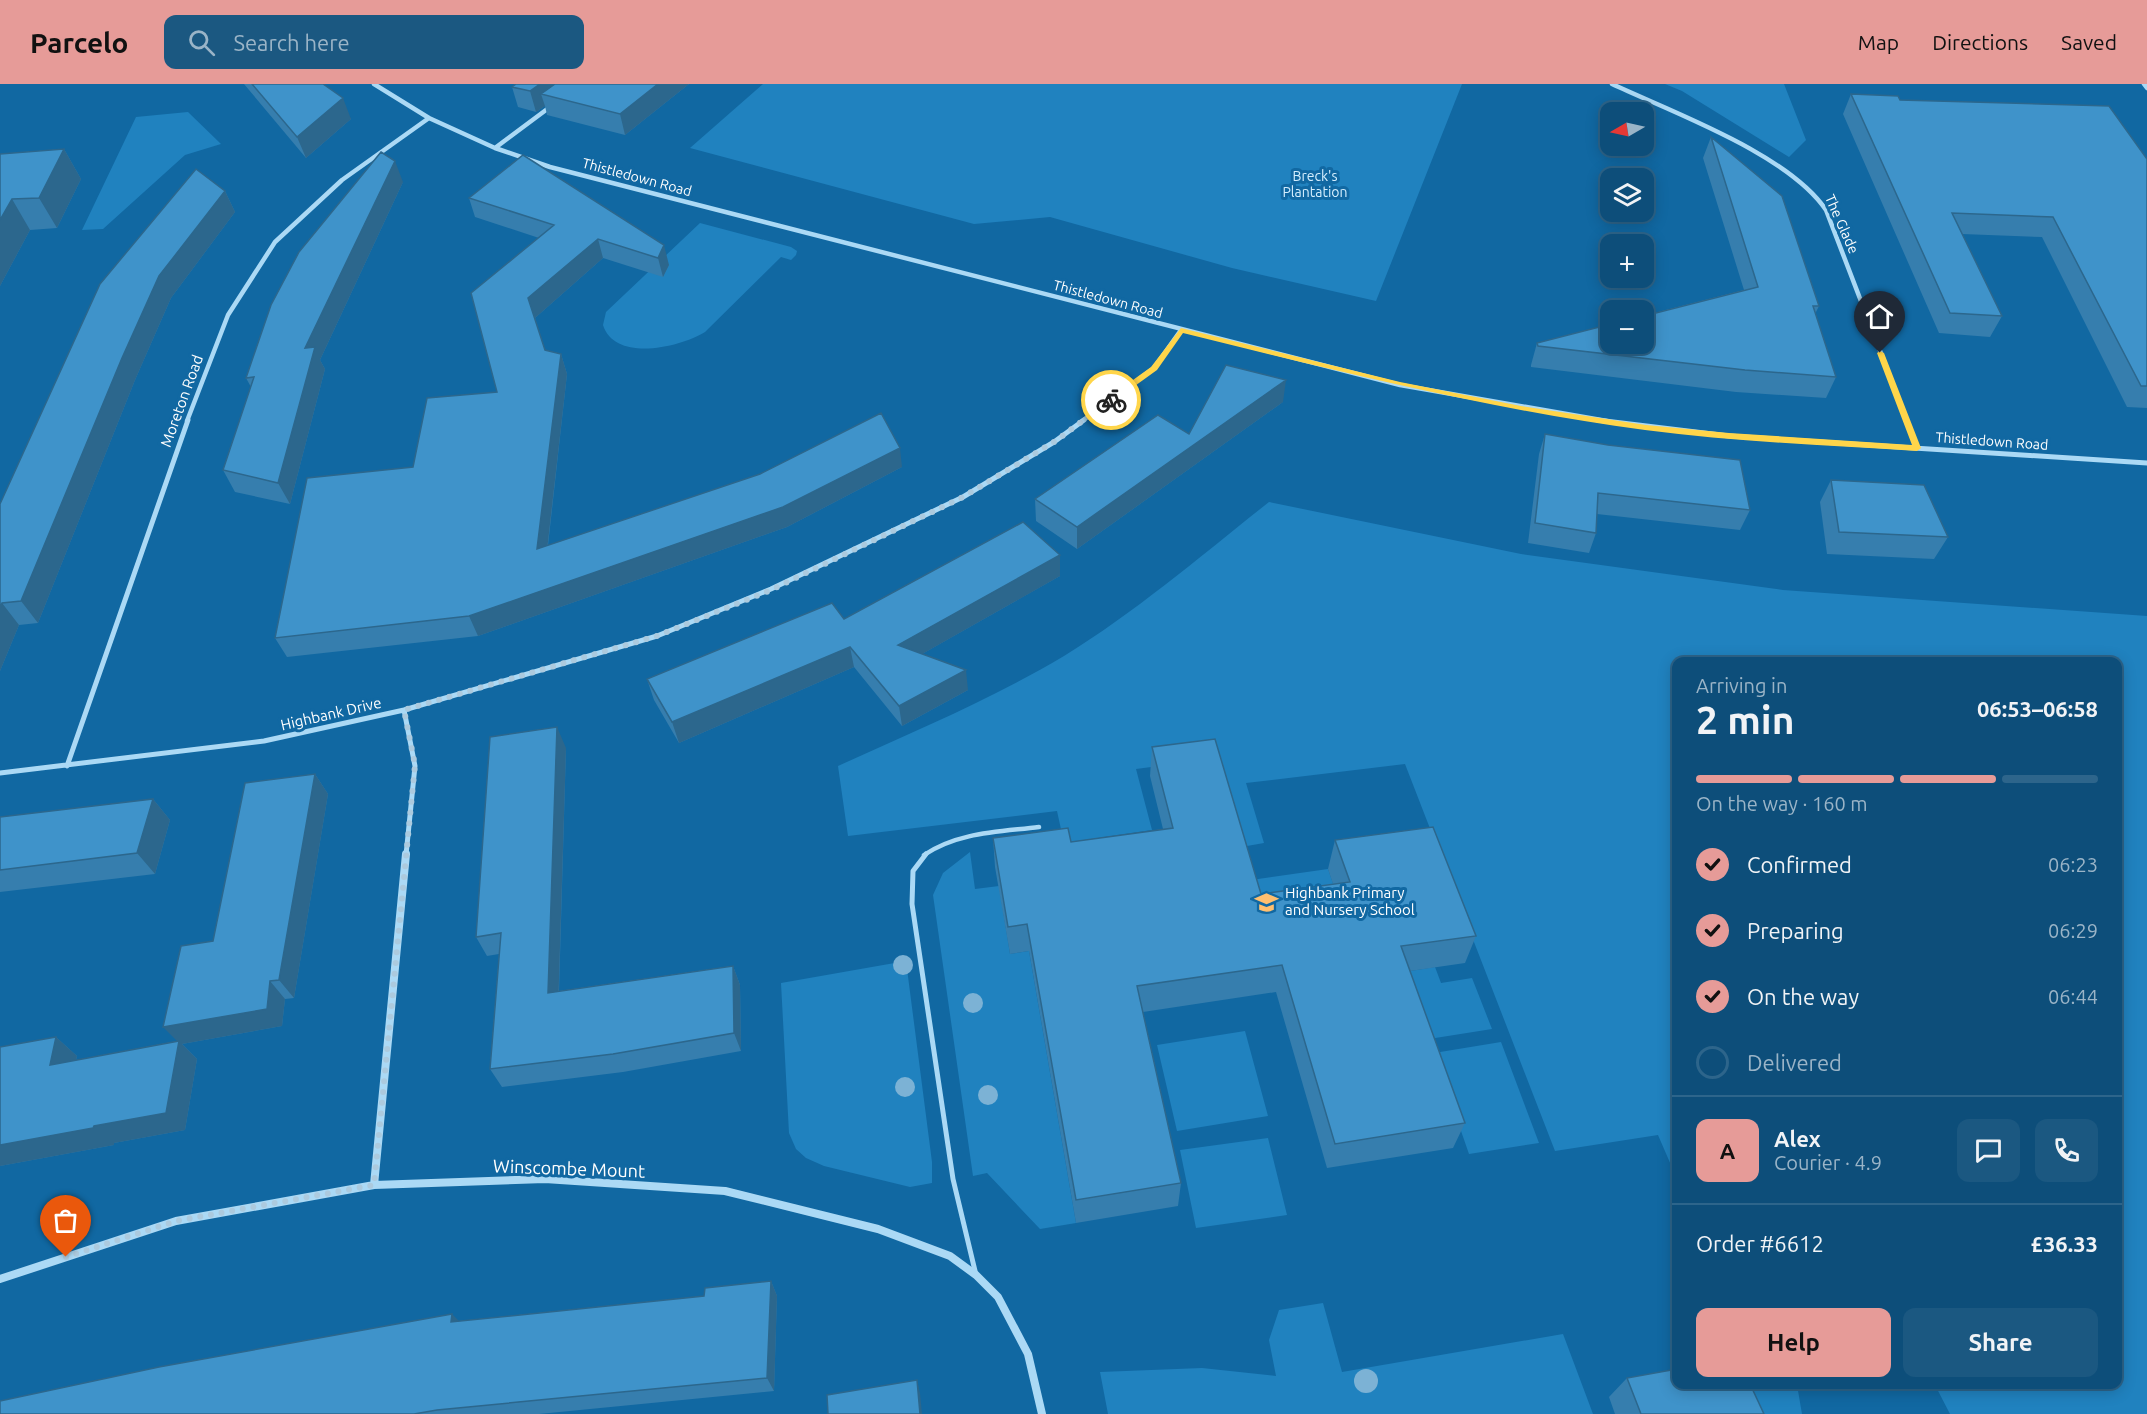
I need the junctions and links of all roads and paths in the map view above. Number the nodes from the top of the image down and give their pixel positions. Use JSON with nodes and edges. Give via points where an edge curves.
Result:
{"nodes":[{"id":1,"x":374,"y":84,"type":"edge"},
{"id":2,"x":1612,"y":84,"type":"edge"},
{"id":3,"x":2144,"y":84,"type":"edge"},
{"id":4,"x":2147,"y":88,"type":"edge"},
{"id":5,"x":553,"y":105,"type":"edge"},
{"id":6,"x":429,"y":118,"type":"junction"},
{"id":7,"x":495,"y":148,"type":"junction"},
{"id":8,"x":1181,"y":330,"type":"junction"},
{"id":9,"x":1917,"y":448,"type":"junction"},
{"id":10,"x":2147,"y":463,"type":"edge"},
{"id":11,"x":404,"y":710,"type":"junction"},
{"id":12,"x":67,"y":766,"type":"junction"},
{"id":13,"x":0,"y":773,"type":"edge"},
{"id":14,"x":1039,"y":827,"type":"dead end"},
{"id":15,"x":374,"y":1185,"type":"junction"},
{"id":16,"x":976,"y":1275,"type":"junction"},
{"id":17,"x":0,"y":1280,"type":"edge"},
{"id":18,"x":1042,"y":1414,"type":"edge"}],
"edges":[{"from":1,"to":6,"type":"street","name":"Thistledown Road"},
{"from":2,"to":9,"type":"street","name":"The Glade","via":[[1769,158],[1814,192],[1826,210]]},
{"from":3,"to":4,"type":"street"},
{"from":5,"to":7,"type":"street"},
{"from":6,"to":7,"type":"street","name":"Thistledown Road"},
{"from":6,"to":12,"type":"street","name":"Moreton Road","via":[[342,180],[275,242],[228,315]]},
{"from":7,"to":8,"type":"street","name":"Thistledown Road","via":[[550,167]]},
{"from":8,"to":9,"type":"street","name":"Thistledown Road","via":[[1400,385],[1521,408],[1646,428]]},
{"from":8,"to":11,"type":"street","name":"Highbank Drive","via":[[1154,368],[1054,442],[963,497],[771,590],[657,636]]},
{"from":9,"to":10,"type":"street","name":"Thistledown Road"},
{"from":11,"to":12,"type":"street","name":"Highbank Drive","via":[[264,741]]},
{"from":11,"to":15,"type":"street","via":[[415,765]]},
{"from":12,"to":13,"type":"street","name":"Highbank Drive"},
{"from":14,"to":16,"type":"lane","via":[[940,844],[915,867],[911,882],[953,1179]]},
{"from":15,"to":16,"type":"street","name":"Winscombe Mount","via":[[545,1179],[725,1191],[889,1233],[950,1256]]},
{"from":15,"to":17,"type":"street","name":"Winscombe Mount","via":[[176,1221]]},
{"from":16,"to":18,"type":"street","name":"Winscombe Mount","via":[[998,1297],[1028,1354]]}]}
